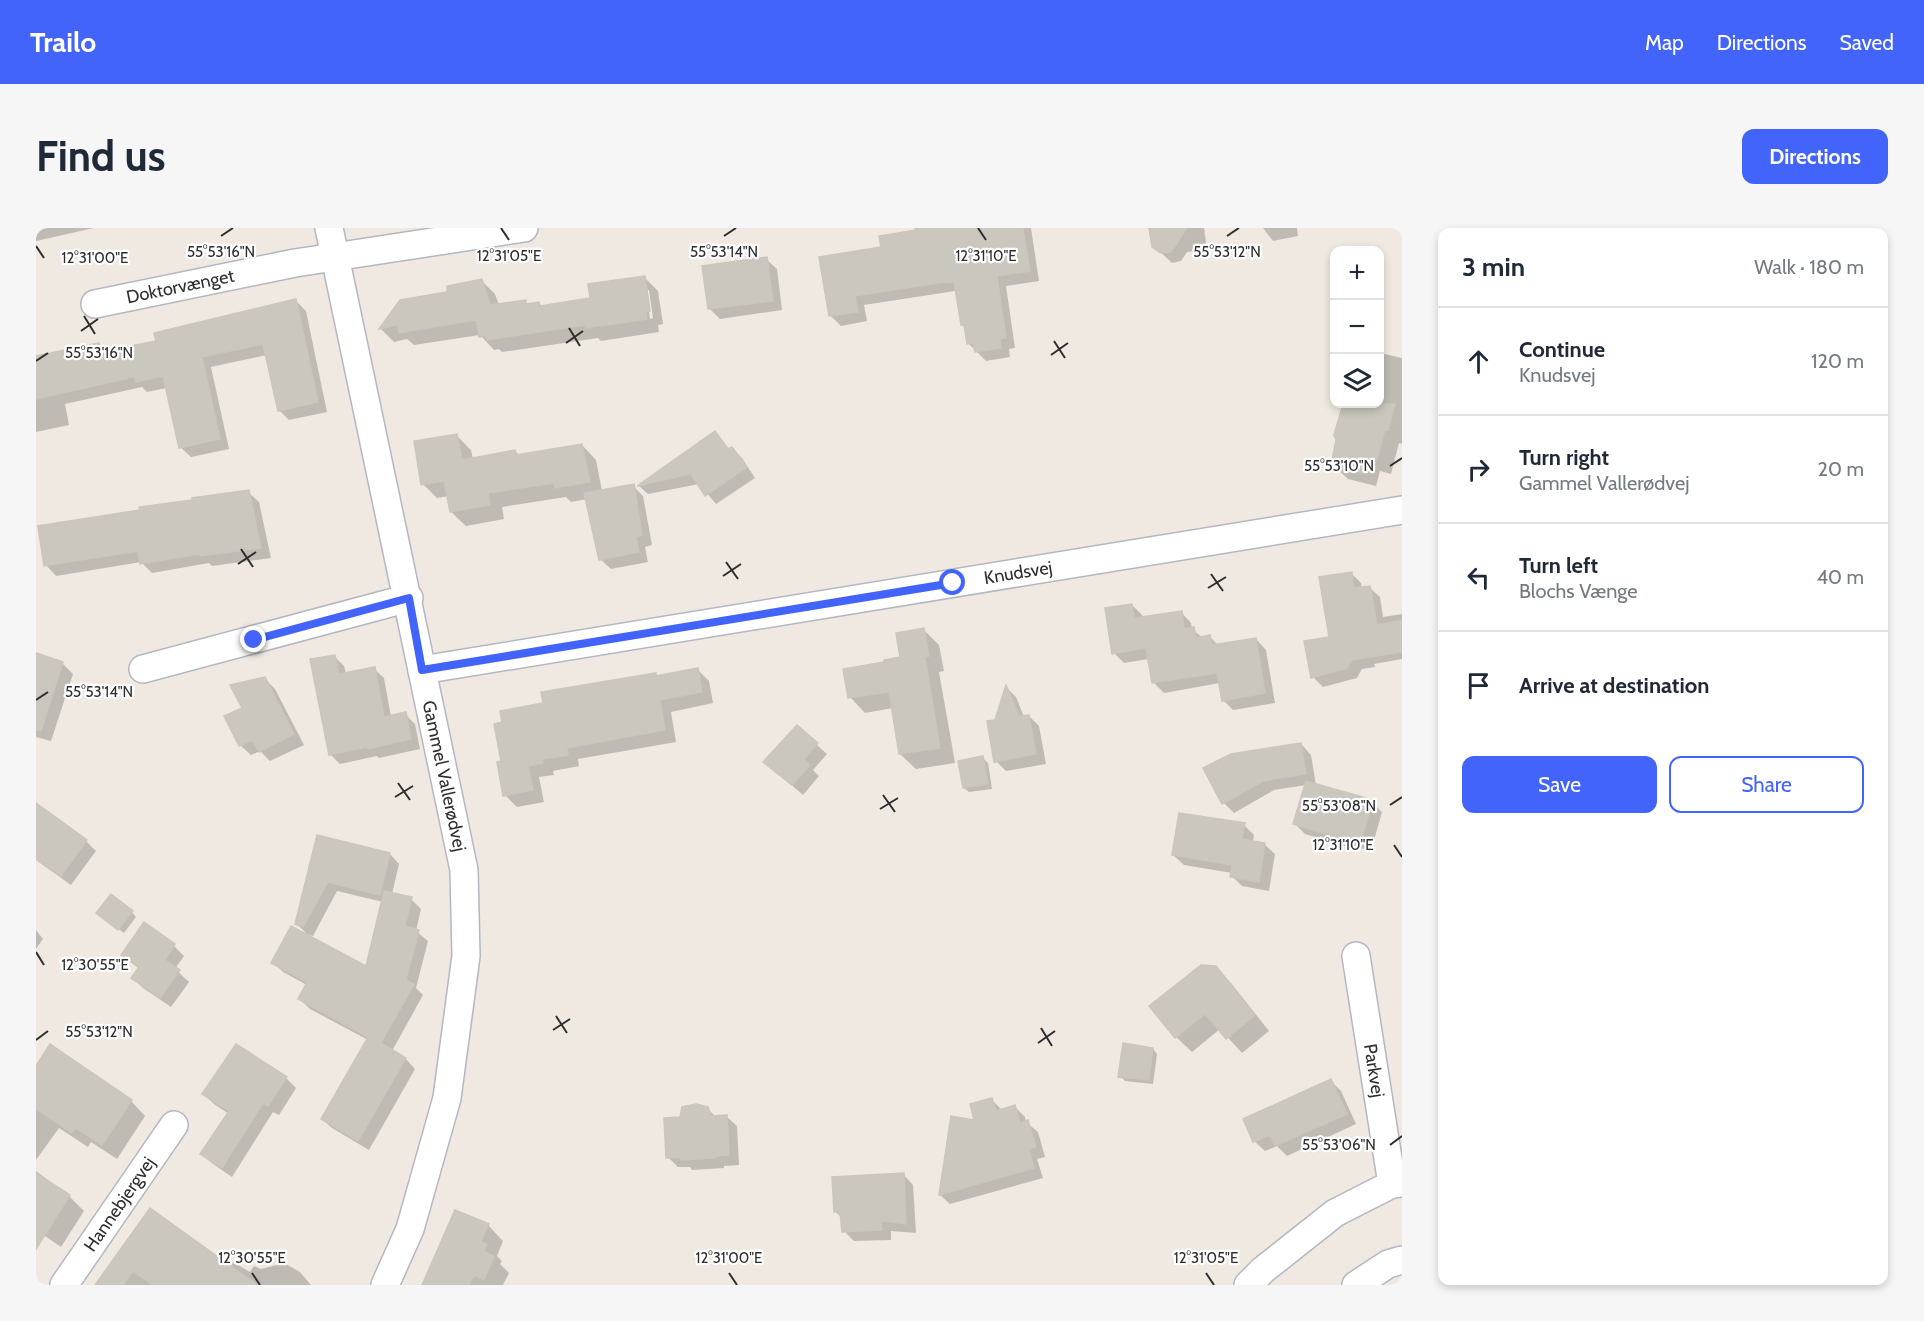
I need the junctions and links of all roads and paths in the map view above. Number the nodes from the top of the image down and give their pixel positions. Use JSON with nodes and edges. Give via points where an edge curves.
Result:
{"nodes":[{"id":1,"x":329,"y":228,"type":"edge"},
{"id":2,"x":524,"y":228,"type":"edge"},
{"id":3,"x":335,"y":257,"type":"junction"},
{"id":4,"x":95,"y":304,"type":"dead end"},
{"id":5,"x":1402,"y":510,"type":"edge"},
{"id":6,"x":409,"y":598,"type":"junction"},
{"id":7,"x":143,"y":669,"type":"dead end"},
{"id":8,"x":422,"y":670,"type":"junction"},
{"id":9,"x":1356,"y":956,"type":"dead end"},
{"id":10,"x":174,"y":1125,"type":"dead end"},
{"id":11,"x":1397,"y":1183,"type":"edge"},
{"id":12,"x":1402,"y":1260,"type":"edge"},
{"id":13,"x":64,"y":1285,"type":"edge"},
{"id":14,"x":385,"y":1285,"type":"edge"},
{"id":15,"x":1248,"y":1285,"type":"edge"},
{"id":16,"x":1356,"y":1285,"type":"edge"}],
"edges":[{"from":1,"to":3,"type":"street","name":"Gammel Vallerødvej"},
{"from":2,"to":3,"type":"street","name":"Doktorvænget"},
{"from":3,"to":4,"type":"street","name":"Doktorvænget"},
{"from":3,"to":6,"type":"street","name":"Gammel Vallerødvej"},
{"from":5,"to":8,"type":"street","name":"Knudsvej"},
{"from":6,"to":7,"type":"street"},
{"from":6,"to":8,"type":"street","name":"Gammel Vallerødvej"},
{"from":8,"to":14,"type":"street","name":"Gammel Vallerødvej","via":[[464,870],[466,956],[447,1098],[410,1229]]},
{"from":9,"to":11,"type":"street","name":"Parkvej"},
{"from":10,"to":13,"type":"street","name":"Hannebjergvej"},
{"from":11,"to":15,"type":"street","name":"Parkvej","via":[[1335,1213]]},
{"from":12,"to":16,"type":"street","via":[[1388,1264]]}]}
